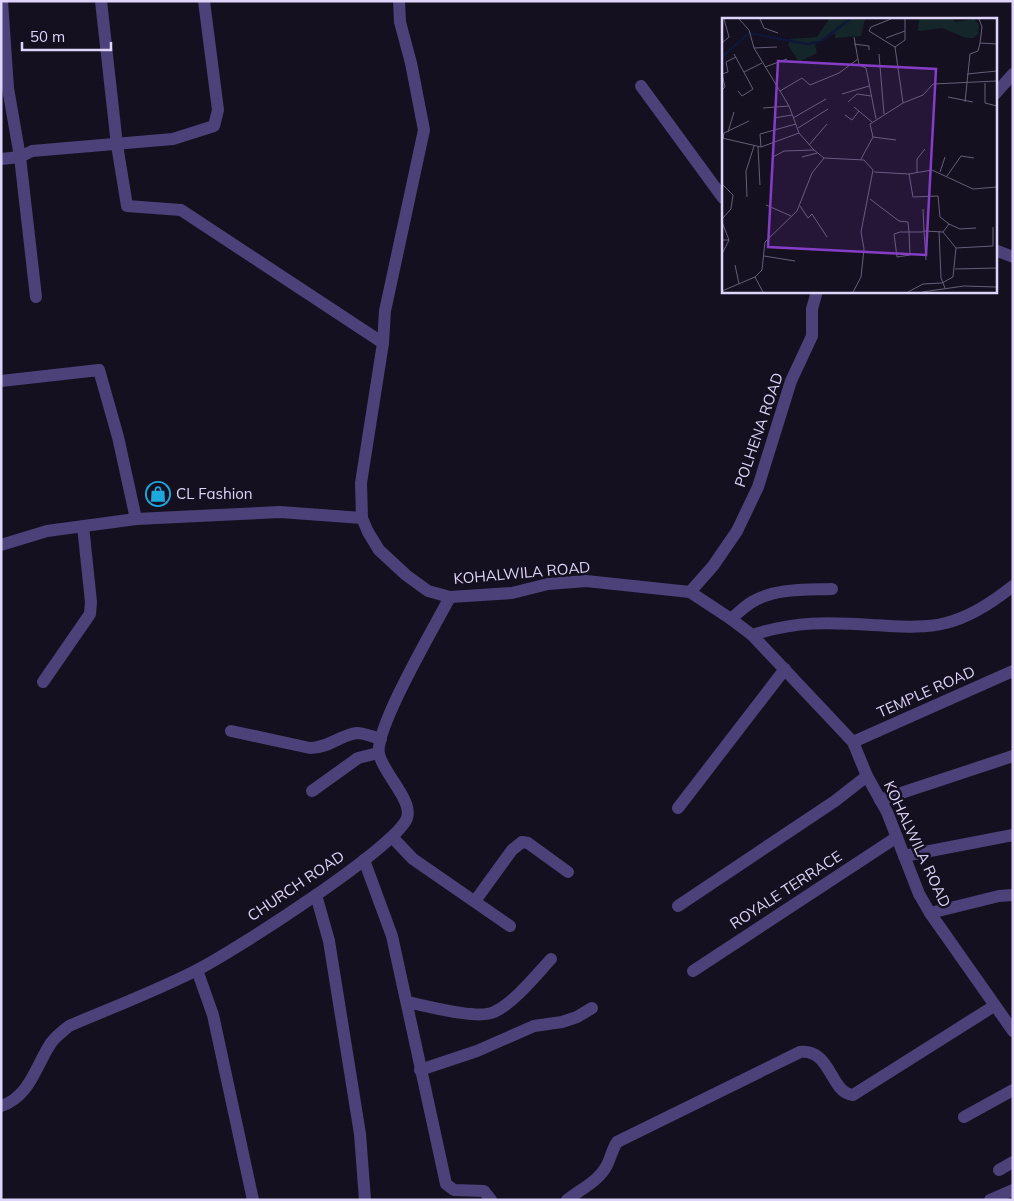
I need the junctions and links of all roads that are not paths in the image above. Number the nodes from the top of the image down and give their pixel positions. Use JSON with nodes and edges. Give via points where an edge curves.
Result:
{"nodes":[{"id":1,"x":2,"y":1,"type":"edge"},
{"id":2,"x":101,"y":1,"type":"edge"},
{"id":3,"x":204,"y":1,"type":"edge"},
{"id":4,"x":399,"y":1,"type":"edge"},
{"id":5,"x":1013,"y":74,"type":"edge"},
{"id":6,"x":641,"y":86,"type":"dead end"},
{"id":7,"x":996,"y":93,"type":"edge"},
{"id":8,"x":117,"y":145,"type":"junction"},
{"id":9,"x":20,"y":157,"type":"junction"},
{"id":10,"x":1,"y":159,"type":"edge"},
{"id":11,"x":722,"y":197,"type":"edge"},
{"id":12,"x":996,"y":250,"type":"edge"},
{"id":13,"x":1013,"y":257,"type":"edge"},
{"id":14,"x":817,"y":292,"type":"edge"},
{"id":15,"x":36,"y":296,"type":"dead end"},
{"id":16,"x":383,"y":343,"type":"junction"},
{"id":17,"x":1,"y":381,"type":"edge"},
{"id":18,"x":362,"y":518,"type":"junction"},
{"id":19,"x":136,"y":519,"type":"junction"},
{"id":20,"x":83,"y":526,"type":"junction"},
{"id":21,"x":1,"y":545,"type":"edge"},
{"id":22,"x":1013,"y":586,"type":"edge"},
{"id":23,"x":832,"y":589,"type":"dead end"},
{"id":24,"x":690,"y":592,"type":"junction"},
{"id":25,"x":450,"y":597,"type":"junction"},
{"id":26,"x":731,"y":619,"type":"junction"},
{"id":27,"x":752,"y":635,"type":"junction"},
{"id":28,"x":785,"y":669,"type":"junction"},
{"id":29,"x":1013,"y":671,"type":"edge"},
{"id":30,"x":43,"y":682,"type":"dead end"},
{"id":31,"x":231,"y":731,"type":"dead end"},
{"id":32,"x":380,"y":740,"type":"junction"},
{"id":33,"x":853,"y":742,"type":"junction"},
{"id":34,"x":378,"y":753,"type":"junction"},
{"id":35,"x":1013,"y":756,"type":"edge"},
{"id":36,"x":867,"y":776,"type":"junction"},
{"id":37,"x":312,"y":791,"type":"dead end"},
{"id":38,"x":880,"y":800,"type":"junction"},
{"id":39,"x":678,"y":808,"type":"dead end"},
{"id":40,"x":1013,"y":835,"type":"edge"},
{"id":41,"x":392,"y":837,"type":"junction"},
{"id":42,"x":897,"y":837,"type":"junction"},
{"id":43,"x":904,"y":856,"type":"junction"},
{"id":44,"x":364,"y":860,"type":"junction"},
{"id":45,"x":568,"y":872,"type":"dead end"},
{"id":46,"x":316,"y":895,"type":"junction"},
{"id":47,"x":1013,"y":895,"type":"edge"},
{"id":48,"x":475,"y":901,"type":"junction"},
{"id":49,"x":678,"y":906,"type":"dead end"},
{"id":50,"x":930,"y":913,"type":"junction"},
{"id":51,"x":510,"y":926,"type":"dead end"},
{"id":52,"x":552,"y":959,"type":"dead end"},
{"id":53,"x":197,"y":970,"type":"junction"},
{"id":54,"x":693,"y":971,"type":"dead end"},
{"id":55,"x":407,"y":1002,"type":"junction"},
{"id":56,"x":994,"y":1006,"type":"junction"},
{"id":57,"x":592,"y":1008,"type":"dead end"},
{"id":58,"x":1013,"y":1031,"type":"edge"},
{"id":59,"x":420,"y":1070,"type":"junction"},
{"id":60,"x":1013,"y":1090,"type":"edge"},
{"id":61,"x":1,"y":1106,"type":"edge"},
{"id":62,"x":964,"y":1117,"type":"dead end"},
{"id":63,"x":1013,"y":1162,"type":"edge"},
{"id":64,"x":999,"y":1170,"type":"dead end"},
{"id":65,"x":1013,"y":1190,"type":"edge"},
{"id":66,"x":576,"y":1197,"type":"edge"},
{"id":67,"x":253,"y":1200,"type":"edge"},
{"id":68,"x":365,"y":1200,"type":"edge"},
{"id":69,"x":491,"y":1200,"type":"edge"},
{"id":70,"x":990,"y":1200,"type":"edge"}],
"edges":[{"from":1,"to":9,"type":"street","via":[[8,88]]},
{"from":2,"to":8,"type":"street"},
{"from":3,"to":8,"type":"street","via":[[218,110],[214,126],[173,139]]},
{"from":4,"to":16,"type":"street","name":"KOHALWILA ROAD","via":[[400,22],[424,130],[385,311]]},
{"from":5,"to":7,"type":"street"},
{"from":6,"to":11,"type":"street"},
{"from":8,"to":9,"type":"street","via":[[32,151]]},
{"from":8,"to":16,"type":"street","via":[[127,206],[181,210]]},
{"from":9,"to":10,"type":"street"},
{"from":9,"to":15,"type":"street"},
{"from":12,"to":13,"type":"street"},
{"from":14,"to":24,"type":"street","name":"POLHENA ROAD","via":[[812,309],[812,336],[791,381],[758,487],[737,531]]},
{"from":16,"to":18,"type":"street","name":"KOHALWILA ROAD","via":[[361,483]]},
{"from":17,"to":19,"type":"street","via":[[99,370]]},
{"from":18,"to":19,"type":"street","via":[[280,512]]},
{"from":18,"to":25,"type":"street","name":"KOHALWILA ROAD","via":[[379,550],[406,575],[428,591]]},
{"from":19,"to":20,"type":"street"},
{"from":20,"to":21,"type":"street","via":[[47,531]]},
{"from":20,"to":30,"type":"street","via":[[90,614]]},
{"from":22,"to":27,"type":"street","via":[[994,601],[946,623],[922,627],[809,623],[778,626]]},
{"from":23,"to":26,"type":"street","via":[[765,596]]},
{"from":24,"to":25,"type":"street","name":"KOHALWILA ROAD","via":[[586,581],[548,584],[512,593]]},
{"from":24,"to":26,"type":"street","name":"KOHALWILA ROAD"},
{"from":25,"to":32,"type":"street"},
{"from":26,"to":27,"type":"street","name":"KOHALWILA ROAD"},
{"from":27,"to":28,"type":"street","name":"KOHALWILA ROAD"},
{"from":28,"to":33,"type":"street","name":"KOHALWILA ROAD"},
{"from":28,"to":39,"type":"street"},
{"from":29,"to":33,"type":"street","name":"TEMPLE ROAD"},
{"from":31,"to":32,"type":"street","via":[[310,748],[322,748],[359,733]]},
{"from":32,"to":34,"type":"street"},
{"from":33,"to":36,"type":"street","name":"KOHALWILA ROAD"},
{"from":34,"to":37,"type":"street","via":[[358,758]]},
{"from":34,"to":41,"type":"street","name":"CHURCH ROAD","via":[[406,804],[408,816]]},
{"from":35,"to":38,"type":"street"},
{"from":36,"to":38,"type":"street","name":"KOHALWILA ROAD"},
{"from":36,"to":49,"type":"street"},
{"from":38,"to":42,"type":"street","name":"KOHALWILA ROAD"},
{"from":40,"to":43,"type":"street"},
{"from":41,"to":44,"type":"street","name":"CHURCH ROAD"},
{"from":41,"to":48,"type":"street","via":[[413,860]]},
{"from":42,"to":43,"type":"street","name":"KOHALWILA ROAD"},
{"from":42,"to":54,"type":"street","name":"ROYALE TERRACE"},
{"from":43,"to":50,"type":"street","name":"KOHALWILA ROAD"},
{"from":44,"to":46,"type":"street","name":"CHURCH ROAD"},
{"from":44,"to":55,"type":"street","via":[[392,936]]},
{"from":45,"to":48,"type":"street","via":[[522,842],[512,850]]},
{"from":46,"to":53,"type":"street","name":"CHURCH ROAD"},
{"from":46,"to":68,"type":"street","via":[[330,942],[360,1134]]},
{"from":47,"to":50,"type":"street"},
{"from":48,"to":51,"type":"street"},
{"from":50,"to":56,"type":"street","name":"KOHALWILA ROAD"},
{"from":52,"to":55,"type":"street","via":[[493,1013],[476,1015]]},
{"from":53,"to":61,"type":"street","name":"CHURCH ROAD","via":[[69,1026],[52,1041],[27,1088],[13,1103]]},
{"from":53,"to":67,"type":"street","via":[[213,1015]]},
{"from":55,"to":59,"type":"street"},
{"from":56,"to":58,"type":"street","name":"KOHALWILA ROAD"},
{"from":56,"to":66,"type":"street","via":[[853,1095],[844,1091],[818,1055],[800,1052],[616,1142],[608,1164]]},
{"from":57,"to":59,"type":"street","via":[[577,1017],[534,1026],[477,1051]]},
{"from":59,"to":69,"type":"street","via":[[446,1184],[454,1190],[484,1191]]},
{"from":60,"to":62,"type":"street"},
{"from":63,"to":64,"type":"street"},
{"from":65,"to":70,"type":"street"}]}
